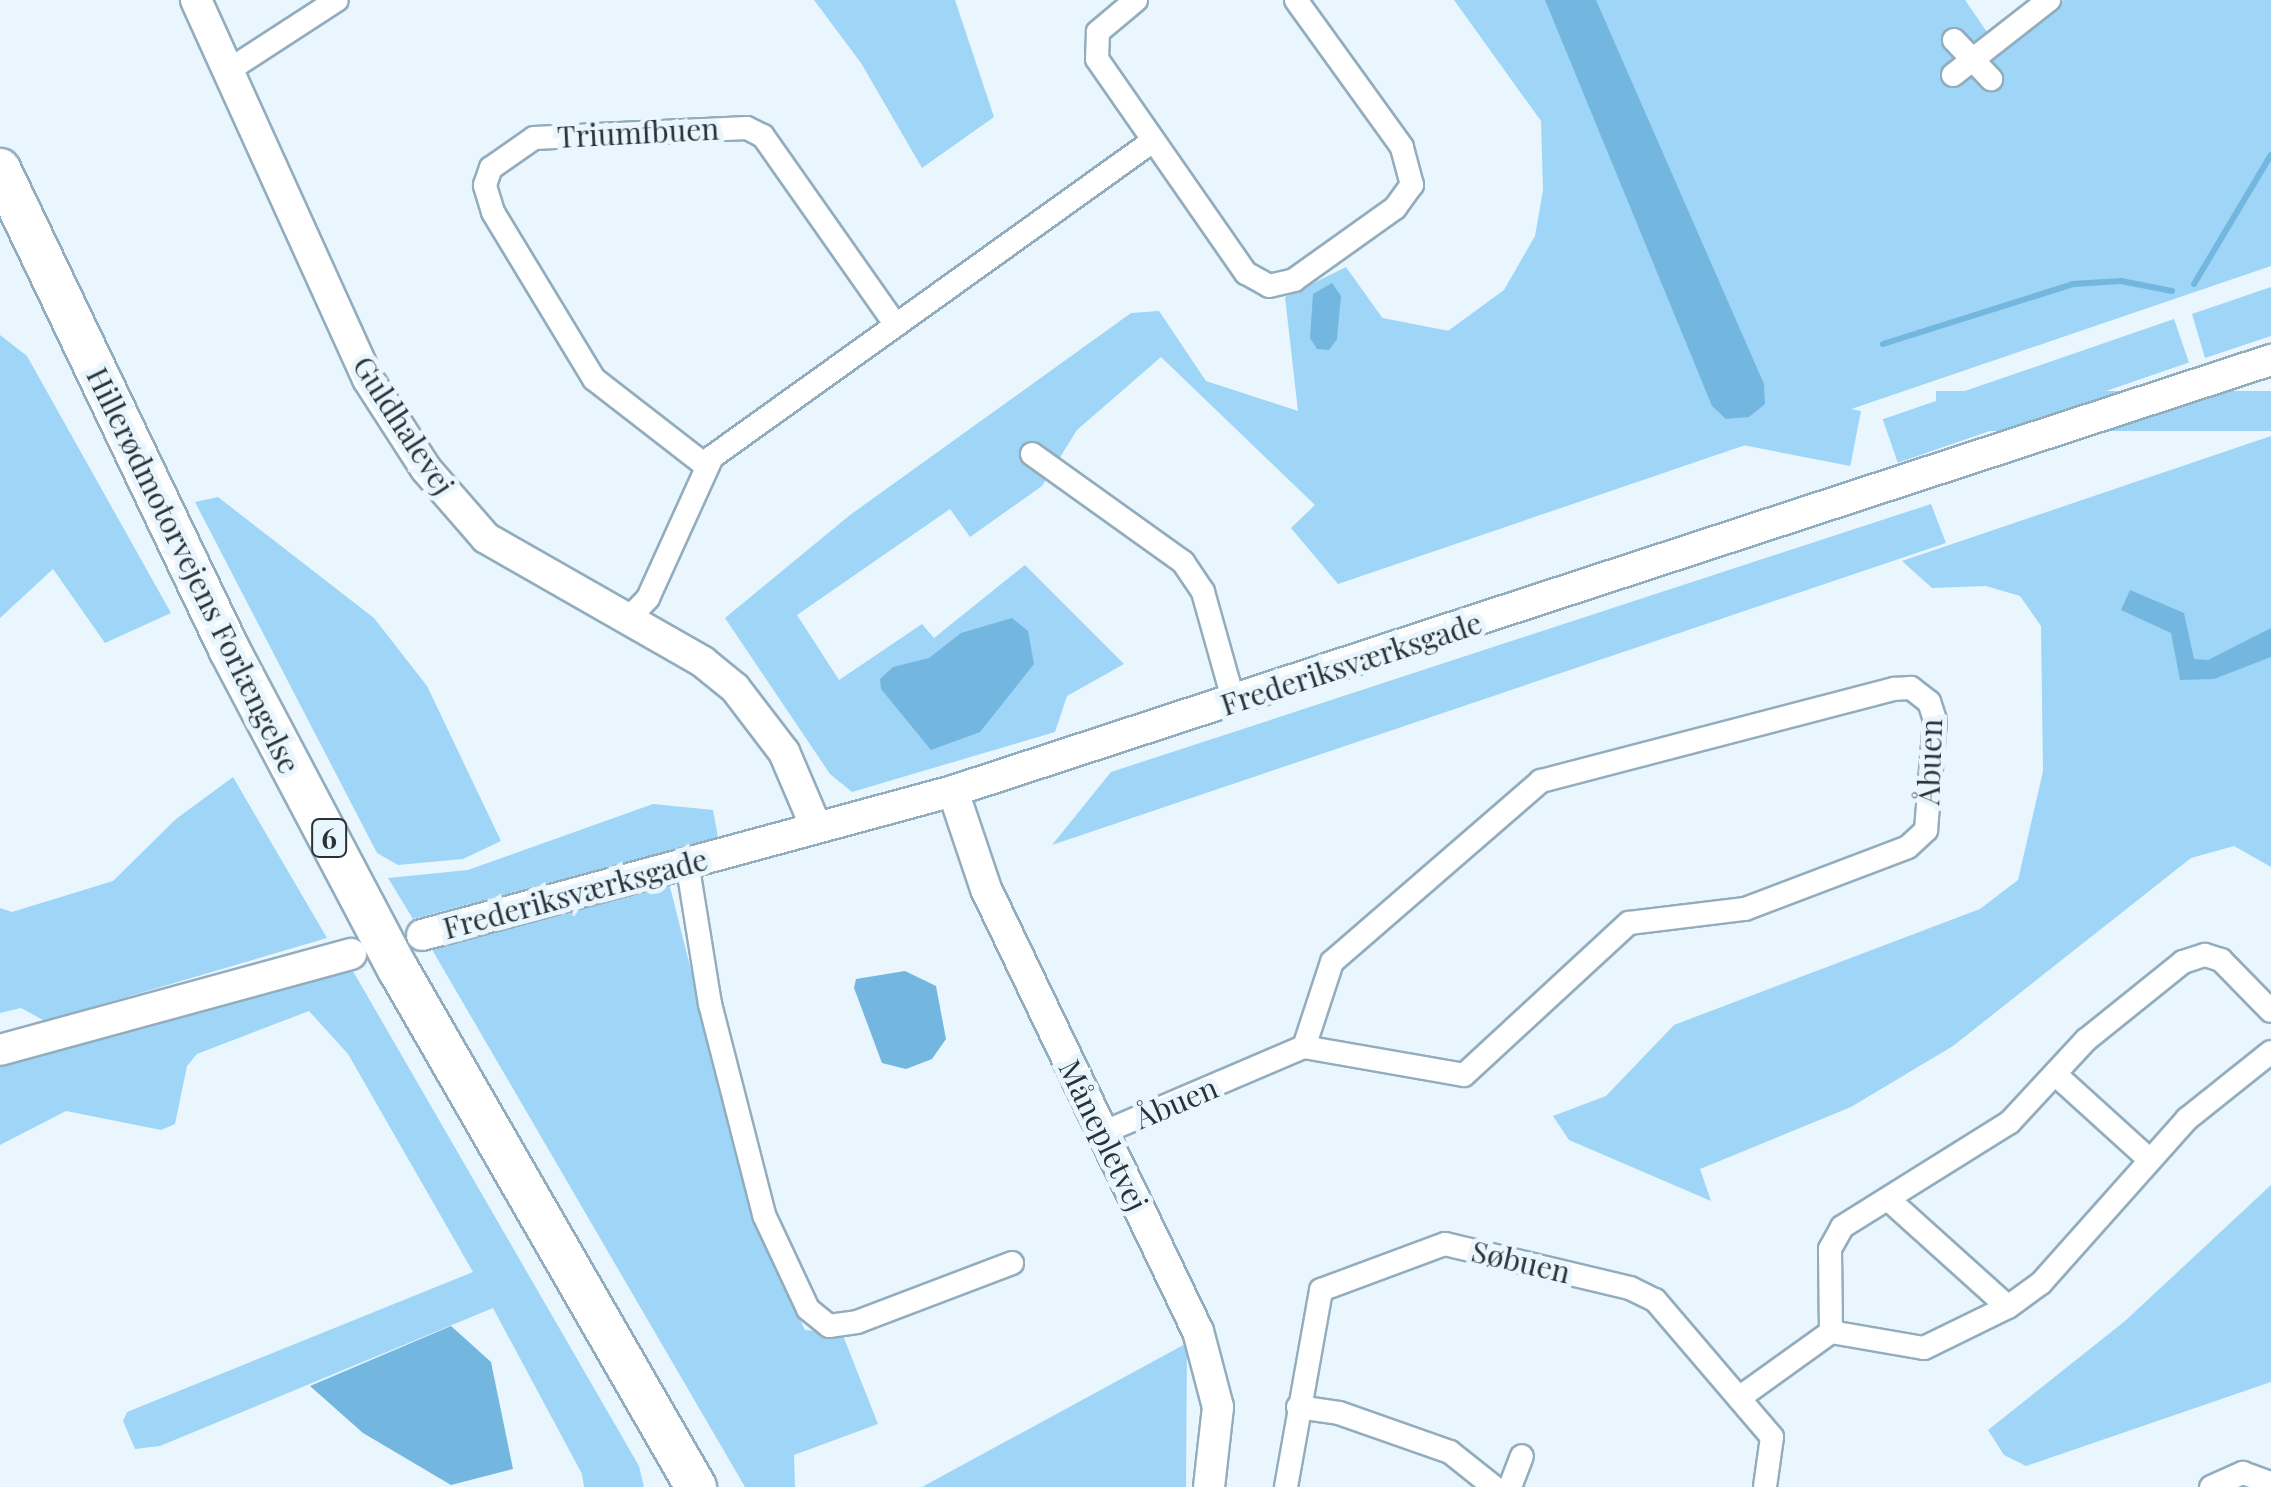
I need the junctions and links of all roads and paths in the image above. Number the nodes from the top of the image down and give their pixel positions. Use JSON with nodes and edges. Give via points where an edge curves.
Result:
{"nodes":[{"id":1,"x":196,"y":0,"type":"edge"},
{"id":2,"x":338,"y":0,"type":"edge"},
{"id":3,"x":1136,"y":0,"type":"edge"},
{"id":4,"x":1296,"y":0,"type":"edge"},
{"id":5,"x":2049,"y":0,"type":"edge"},
{"id":6,"x":1954,"y":40,"type":"dead end"},
{"id":7,"x":1972,"y":60,"type":"junction"},
{"id":8,"x":226,"y":72,"type":"junction"},
{"id":9,"x":1953,"y":75,"type":"dead end"},
{"id":10,"x":1990,"y":79,"type":"dead end"},
{"id":11,"x":1150,"y":143,"type":"junction"},
{"id":12,"x":0,"y":169,"type":"edge"},
{"id":13,"x":896,"y":325,"type":"junction"},
{"id":14,"x":2271,"y":360,"type":"edge"},
{"id":15,"x":1032,"y":454,"type":"dead end"},
{"id":16,"x":705,"y":465,"type":"junction"},
{"id":17,"x":628,"y":619,"type":"junction"},
{"id":18,"x":1234,"y":702,"type":"junction"},
{"id":19,"x":952,"y":791,"type":"junction"},
{"id":20,"x":816,"y":827,"type":"junction"},
{"id":21,"x":687,"y":862,"type":"junction"},
{"id":22,"x":422,"y":934,"type":"dead end"},
{"id":23,"x":351,"y":954,"type":"dead end"},
{"id":24,"x":2271,"y":1010,"type":"edge"},
{"id":25,"x":1304,"y":1047,"type":"junction"},
{"id":26,"x":0,"y":1050,"type":"edge"},
{"id":27,"x":2271,"y":1052,"type":"edge"},
{"id":28,"x":2054,"y":1074,"type":"junction"},
{"id":29,"x":1102,"y":1133,"type":"junction"},
{"id":30,"x":2150,"y":1160,"type":"junction"},
{"id":31,"x":1888,"y":1199,"type":"junction"},
{"id":32,"x":1012,"y":1263,"type":"dead end"},
{"id":33,"x":2008,"y":1307,"type":"junction"},
{"id":34,"x":1831,"y":1332,"type":"junction"},
{"id":35,"x":1739,"y":1398,"type":"junction"},
{"id":36,"x":1298,"y":1407,"type":"junction"},
{"id":37,"x":1522,"y":1456,"type":"dead end"},
{"id":38,"x":2271,"y":1483,"type":"edge"},
{"id":39,"x":696,"y":1487,"type":"edge"},
{"id":40,"x":1210,"y":1487,"type":"edge"},
{"id":41,"x":1286,"y":1487,"type":"edge"},
{"id":42,"x":1494,"y":1487,"type":"edge"},
{"id":43,"x":1510,"y":1487,"type":"edge"},
{"id":44,"x":1765,"y":1487,"type":"edge"},
{"id":45,"x":2211,"y":1487,"type":"edge"}],
"edges":[{"from":1,"to":8,"type":"street","name":"Guldhalevej"},
{"from":2,"to":8,"type":"street"},
{"from":3,"to":11,"type":"street","via":[[1108,20],[1095,46],[1102,70]]},
{"from":4,"to":11,"type":"street","via":[[1410,162],[1412,186],[1396,208],[1294,280],[1269,286],[1246,274]]},
{"from":5,"to":7,"type":"street"},
{"from":6,"to":7,"type":"street"},
{"from":7,"to":9,"type":"street"},
{"from":7,"to":10,"type":"street"},
{"from":8,"to":17,"type":"street","name":"Guldhalevej","via":[[368,379],[426,469],[486,538]]},
{"from":11,"to":13,"type":"street"},
{"from":12,"to":39,"type":"highway","name":"Hillerødmotorvejens Forlængelse","number":"6","via":[[229,649],[398,970]]},
{"from":13,"to":16,"type":"street"},
{"from":13,"to":16,"type":"street","name":"Triumfbuen","via":[[763,136],[747,128],[534,138],[492,168],[485,185],[493,212],[594,379]]},
{"from":14,"to":18,"type":"street","name":"Frederiksværksgade"},
{"from":15,"to":18,"type":"street","via":[[1183,562],[1202,592]]},
{"from":16,"to":17,"type":"street","via":[[648,598]]},
{"from":17,"to":20,"type":"street","name":"Guldhalevej","via":[[703,662],[762,718]]},
{"from":18,"to":19,"type":"street","name":"Frederiksværksgade"},
{"from":19,"to":20,"type":"street","name":"Frederiksværksgade"},
{"from":19,"to":29,"type":"street","name":"Månepletvej","via":[[986,889]]},
{"from":20,"to":21,"type":"street","name":"Frederiksværksgade"},
{"from":21,"to":22,"type":"street","name":"Frederiksværksgade"},
{"from":21,"to":32,"type":"street","via":[[710,1004],[764,1214],[808,1309],[828,1326],[857,1322]]},
{"from":23,"to":26,"type":"street"},
{"from":24,"to":28,"type":"street","via":[[2221,960],[2195,956],[2086,1040]]},
{"from":25,"to":25,"type":"street","name":"Åbuen","via":[[1464,1075],[1615,931],[1745,909],[1908,848],[1926,830],[1935,720],[1929,702],[1911,688],[1894,689],[1541,781],[1332,962]]},
{"from":25,"to":29,"type":"street","name":"Åbuen"},
{"from":27,"to":30,"type":"street","via":[[2187,1119]]},
{"from":28,"to":30,"type":"street"},
{"from":28,"to":31,"type":"street","via":[[2010,1122]]},
{"from":29,"to":40,"type":"street","name":"Månepletvej","via":[[1211,1368],[1218,1447]]},
{"from":30,"to":33,"type":"street","via":[[2042,1283]]},
{"from":31,"to":33,"type":"street"},
{"from":31,"to":34,"type":"street","via":[[1842,1227],[1830,1249]]},
{"from":33,"to":34,"type":"street","via":[[1924,1348]]},
{"from":34,"to":35,"type":"street"},
{"from":35,"to":36,"type":"street","name":"Søbuen","via":[[1641,1291],[1444,1244],[1321,1290]]},
{"from":35,"to":44,"type":"street","name":"Søbuen","via":[[1772,1437]]},
{"from":36,"to":41,"type":"street","name":"Søbuen"},
{"from":36,"to":42,"type":"street","via":[[1450,1452]]},
{"from":37,"to":43,"type":"street"},
{"from":38,"to":45,"type":"street","via":[[2243,1473]]}]}
